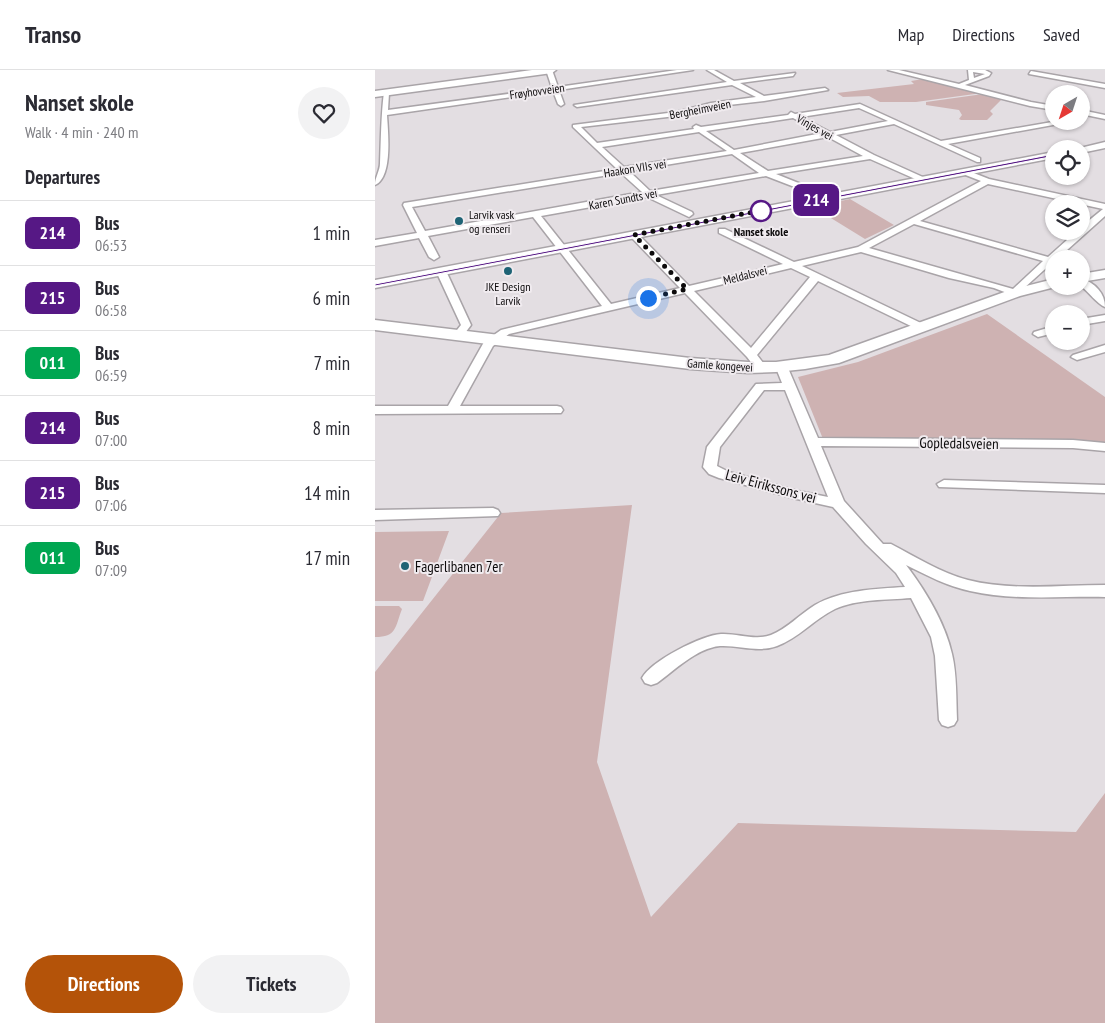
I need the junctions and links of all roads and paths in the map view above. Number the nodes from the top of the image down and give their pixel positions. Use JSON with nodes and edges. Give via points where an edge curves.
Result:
{"nodes":[{"id":1,"x":551,"y":70,"type":"edge"},
{"id":2,"x":690,"y":70,"type":"edge"},
{"id":3,"x":710,"y":70,"type":"edge"},
{"id":4,"x":891,"y":70,"type":"edge"},
{"id":5,"x":1031,"y":73,"type":"dead end"},
{"id":6,"x":793,"y":74,"type":"dead end"},
{"id":7,"x":972,"y":81,"type":"dead end"},
{"id":8,"x":733,"y":82,"type":"junction"},
{"id":9,"x":958,"y":86,"type":"junction"},
{"id":10,"x":1105,"y":86,"type":"edge"},
{"id":11,"x":555,"y":89,"type":"junction"},
{"id":12,"x":825,"y":90,"type":"dead end"},
{"id":13,"x":386,"y":93,"type":"junction"},
{"id":14,"x":375,"y":94,"type":"edge"},
{"id":15,"x":763,"y":98,"type":"junction"},
{"id":16,"x":561,"y":104,"type":"dead end"},
{"id":17,"x":577,"y":105,"type":"dead end"},
{"id":18,"x":778,"y":106,"type":"dead end"},
{"id":19,"x":1045,"y":106,"type":"edge"},
{"id":20,"x":786,"y":111,"type":"dead end"},
{"id":21,"x":384,"y":113,"type":"junction"},
{"id":22,"x":676,"y":114,"type":"junction"},
{"id":23,"x":793,"y":115,"type":"junction"},
{"id":24,"x":683,"y":118,"type":"dead end"},
{"id":25,"x":896,"y":122,"type":"junction"},
{"id":26,"x":691,"y":123,"type":"dead end"},
{"id":27,"x":1045,"y":125,"type":"edge"},
{"id":28,"x":700,"y":129,"type":"junction"},
{"id":29,"x":829,"y":135,"type":"junction"},
{"id":30,"x":940,"y":143,"type":"junction"},
{"id":31,"x":597,"y":145,"type":"junction"},
{"id":32,"x":1105,"y":145,"type":"edge"},
{"id":33,"x":1090,"y":148,"type":"edge"},
{"id":34,"x":733,"y":152,"type":"junction"},
{"id":35,"x":871,"y":157,"type":"junction"},
{"id":36,"x":1045,"y":157,"type":"edge"},
{"id":37,"x":977,"y":160,"type":"dead end"},
{"id":38,"x":623,"y":169,"type":"junction"},
{"id":39,"x":967,"y":172,"type":"junction"},
{"id":40,"x":769,"y":174,"type":"junction"},
{"id":41,"x":922,"y":180,"type":"junction"},
{"id":42,"x":987,"y":181,"type":"junction"},
{"id":43,"x":375,"y":183,"type":"edge"},
{"id":44,"x":818,"y":194,"type":"dead end"},
{"id":45,"x":650,"y":195,"type":"junction"},
{"id":46,"x":1105,"y":209,"type":"edge"},
{"id":47,"x":689,"y":214,"type":"dead end"},
{"id":48,"x":536,"y":216,"type":"junction"},
{"id":49,"x":912,"y":221,"type":"junction"},
{"id":50,"x":722,"y":230,"type":"dead end"},
{"id":51,"x":422,"y":235,"type":"junction"},
{"id":52,"x":634,"y":235,"type":"junction"},
{"id":53,"x":375,"y":243,"type":"edge"},
{"id":54,"x":866,"y":247,"type":"junction"},
{"id":55,"x":563,"y":248,"type":"junction"},
{"id":56,"x":1060,"y":250,"type":"edge"},
{"id":57,"x":434,"y":257,"type":"dead end"},
{"id":58,"x":1045,"y":259,"type":"edge"},
{"id":59,"x":792,"y":264,"type":"junction"},
{"id":60,"x":1045,"y":264,"type":"edge"},
{"id":61,"x":441,"y":271,"type":"junction"},
{"id":62,"x":1105,"y":274,"type":"edge"},
{"id":63,"x":817,"y":277,"type":"junction"},
{"id":64,"x":1090,"y":277,"type":"edge"},
{"id":65,"x":375,"y":284,"type":"edge"},
{"id":66,"x":1045,"y":285,"type":"edge"},
{"id":67,"x":1090,"y":287,"type":"edge"},
{"id":68,"x":687,"y":289,"type":"junction"},
{"id":69,"x":1015,"y":293,"type":"junction"},
{"id":70,"x":1105,"y":304,"type":"edge"},
{"id":71,"x":608,"y":307,"type":"junction"},
{"id":72,"x":1105,"y":318,"type":"edge"},
{"id":73,"x":1090,"y":320,"type":"edge"},
{"id":74,"x":375,"y":325,"type":"edge"},
{"id":75,"x":921,"y":328,"type":"junction"},
{"id":76,"x":1045,"y":332,"type":"edge"},
{"id":77,"x":1038,"y":334,"type":"dead end"},
{"id":78,"x":458,"y":335,"type":"junction"},
{"id":79,"x":493,"y":340,"type":"junction"},
{"id":80,"x":1105,"y":348,"type":"edge"},
{"id":81,"x":1077,"y":357,"type":"dead end"},
{"id":82,"x":756,"y":362,"type":"junction"},
{"id":83,"x":782,"y":368,"type":"junction"},
{"id":84,"x":789,"y":386,"type":"junction"},
{"id":85,"x":375,"y":410,"type":"edge"},
{"id":86,"x":452,"y":410,"type":"junction"},
{"id":87,"x":557,"y":410,"type":"dead end"},
{"id":88,"x":813,"y":442,"type":"junction"},
{"id":89,"x":1105,"y":446,"type":"edge"},
{"id":90,"x":945,"y":484,"type":"dead end"},
{"id":91,"x":1105,"y":489,"type":"edge"},
{"id":92,"x":839,"y":503,"type":"junction"},
{"id":93,"x":493,"y":513,"type":"dead end"},
{"id":94,"x":375,"y":515,"type":"edge"},
{"id":95,"x":871,"y":541,"type":"junction"},
{"id":96,"x":1105,"y":591,"type":"edge"},
{"id":97,"x":916,"y":592,"type":"junction"},
{"id":98,"x":651,"y":678,"type":"dead end"},
{"id":99,"x":948,"y":720,"type":"dead end"}],
"edges":[{"from":1,"to":11,"type":"street"},
{"from":1,"to":13,"type":"main road"},
{"from":2,"to":11,"type":"street","name":"Frøyhovveien"},
{"from":3,"to":8,"type":"street","name":"Vinjes vei"},
{"from":4,"to":9,"type":"street"},
{"from":5,"to":10,"type":"street"},
{"from":6,"to":8,"type":"street"},
{"from":7,"to":9,"type":"street"},
{"from":8,"to":15,"type":"street","name":"Vinjes vei"},
{"from":8,"to":17,"type":"street"},
{"from":9,"to":19,"type":"street"},
{"from":11,"to":16,"type":"street"},
{"from":11,"to":21,"type":"street","name":"Frøyhovveien"},
{"from":12,"to":15,"type":"street","name":"Bergheimveien"},
{"from":13,"to":14,"type":"main road"},
{"from":13,"to":21,"type":"street"},
{"from":15,"to":18,"type":"street","name":"Vinjes vei"},
{"from":15,"to":22,"type":"street","name":"Bergheimveien"},
{"from":20,"to":23,"type":"street","name":"Vinjes vei"},
{"from":21,"to":43,"type":"street","via":[[384,166]]},
{"from":22,"to":24,"type":"street"},
{"from":22,"to":31,"type":"street","name":"Bergheimveien","via":[[575,126]]},
{"from":23,"to":25,"type":"street","via":[[860,106]]},
{"from":23,"to":28,"type":"street"},
{"from":23,"to":29,"type":"street","name":"Vinjes vei"},
{"from":25,"to":29,"type":"street","name":"Haakon VIIs vei"},
{"from":25,"to":30,"type":"street"},
{"from":26,"to":28,"type":"street"},
{"from":27,"to":30,"type":"street"},
{"from":28,"to":31,"type":"street"},
{"from":28,"to":34,"type":"street"},
{"from":29,"to":34,"type":"street","name":"Haakon VIIs vei"},
{"from":29,"to":35,"type":"street","name":"Vinjes vei"},
{"from":30,"to":37,"type":"street"},
{"from":31,"to":38,"type":"street"},
{"from":32,"to":33,"type":"main road"},
{"from":34,"to":38,"type":"street","name":"Haakon VIIs vei"},
{"from":34,"to":40,"type":"street"},
{"from":35,"to":40,"type":"street","name":"Karen Sundts vei"},
{"from":35,"to":41,"type":"street","name":"Vinjes vei"},
{"from":36,"to":39,"type":"main road"},
{"from":38,"to":45,"type":"street"},
{"from":38,"to":51,"type":"street","name":"Haakon VIIs vei","via":[[407,205]]},
{"from":39,"to":41,"type":"main road"},
{"from":39,"to":42,"type":"street"},
{"from":40,"to":44,"type":"street"},
{"from":40,"to":45,"type":"street","name":"Karen Sundts vei"},
{"from":41,"to":52,"type":"main road"},
{"from":42,"to":46,"type":"street"},
{"from":42,"to":49,"type":"street","name":"Meldalsvei"},
{"from":45,"to":47,"type":"street"},
{"from":45,"to":48,"type":"street","name":"Karen Sundts vei"},
{"from":46,"to":56,"type":"street"},
{"from":48,"to":51,"type":"street","name":"Karen Sundts vei"},
{"from":48,"to":55,"type":"street"},
{"from":49,"to":54,"type":"street","name":"Meldalsvei"},
{"from":49,"to":58,"type":"street"},
{"from":50,"to":59,"type":"street"},
{"from":51,"to":53,"type":"street","name":"Karen Sundts vei"},
{"from":51,"to":57,"type":"street"},
{"from":52,"to":55,"type":"main road"},
{"from":52,"to":68,"type":"street"},
{"from":54,"to":59,"type":"street","name":"Meldalsvei"},
{"from":54,"to":69,"type":"street"},
{"from":55,"to":61,"type":"main road"},
{"from":55,"to":71,"type":"street"},
{"from":59,"to":63,"type":"street"},
{"from":59,"to":68,"type":"street","name":"Meldalsvei"},
{"from":60,"to":69,"type":"street"},
{"from":61,"to":65,"type":"main road"},
{"from":61,"to":78,"type":"street","via":[[466,325]]},
{"from":62,"to":64,"type":"main road"},
{"from":63,"to":75,"type":"street"},
{"from":63,"to":82,"type":"street","via":[[778,320]]},
{"from":66,"to":69,"type":"main road","name":"Gamle kongevei"},
{"from":67,"to":70,"type":"street"},
{"from":68,"to":71,"type":"street","name":"Meldalsvei"},
{"from":68,"to":82,"type":"street"},
{"from":69,"to":75,"type":"main road","name":"Gamle kongevei"},
{"from":71,"to":79,"type":"street","name":"Meldalsvei","via":[[505,332]]},
{"from":72,"to":73,"type":"street"},
{"from":74,"to":78,"type":"main road","name":"Gamle kongevei"},
{"from":75,"to":83,"type":"main road","name":"Gamle kongevei","via":[[833,359]]},
{"from":76,"to":77,"type":"street"},
{"from":78,"to":79,"type":"main road","name":"Gamle kongevei"},
{"from":79,"to":82,"type":"main road","name":"Gamle kongevei","via":[[696,364]]},
{"from":79,"to":86,"type":"street"},
{"from":80,"to":81,"type":"street"},
{"from":82,"to":83,"type":"main road","name":"Gamle kongevei"},
{"from":83,"to":84,"type":"street","name":"Leiv Eirikssons vei"},
{"from":84,"to":88,"type":"street","name":"Leiv Eirikssons vei"},
{"from":84,"to":92,"type":"street","name":"Leiv Eirikssons vei","via":[[760,387],[715,447],[710,466],[714,471],[733,477]]},
{"from":85,"to":86,"type":"street"},
{"from":86,"to":87,"type":"street"},
{"from":88,"to":89,"type":"street","name":"Gopledalsveien"},
{"from":88,"to":92,"type":"street","name":"Leiv Eirikssons vei"},
{"from":90,"to":91,"type":"street"},
{"from":92,"to":95,"type":"street","name":"Leiv Eirikssons vei"},
{"from":93,"to":94,"type":"street"},
{"from":95,"to":96,"type":"street","name":"Leiv Eirikssons vei","via":[[970,586],[1001,590]]},
{"from":95,"to":97,"type":"street","name":"Leiv Eirikssons vei","via":[[901,569]]},
{"from":97,"to":98,"type":"street","via":[[831,603],[809,615],[792,632],[769,642],[713,641]]},
{"from":97,"to":99,"type":"street","name":"Leiv Eirikssons vei","via":[[939,637],[944,656]]}]}
